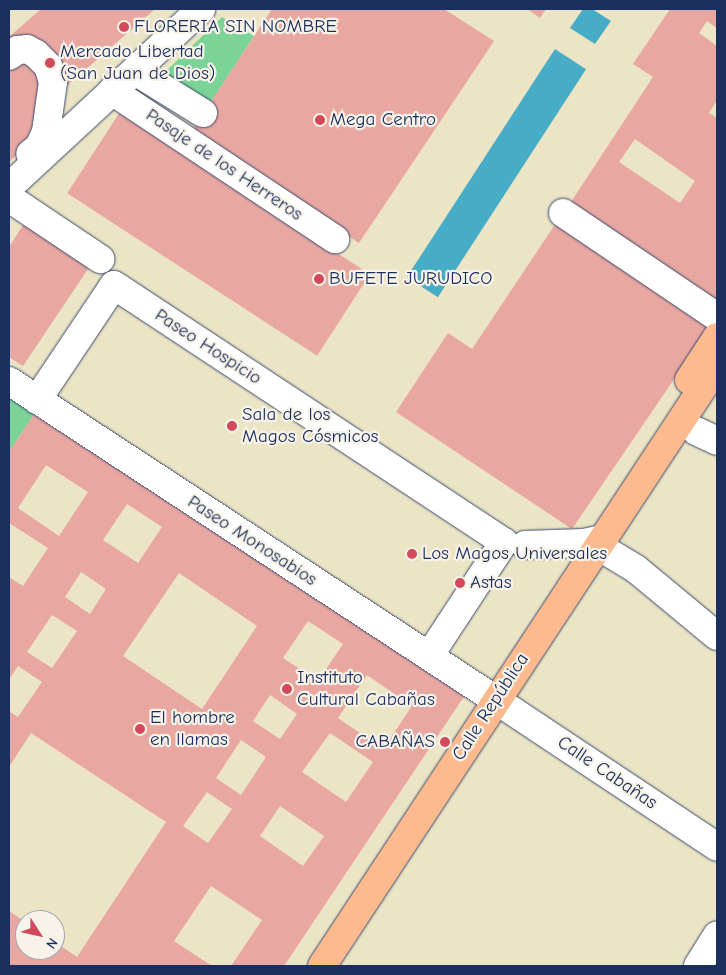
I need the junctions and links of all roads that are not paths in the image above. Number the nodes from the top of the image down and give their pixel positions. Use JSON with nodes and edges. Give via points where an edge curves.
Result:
{"nodes":[{"id":1,"x":201,"y":9,"type":"edge"},
{"id":2,"x":9,"y":56,"type":"edge"},
{"id":3,"x":123,"y":81,"type":"junction"},
{"id":4,"x":198,"y":120,"type":"dead end"},
{"id":5,"x":9,"y":174,"type":"edge"},
{"id":6,"x":9,"y":187,"type":"edge"},
{"id":7,"x":9,"y":198,"type":"edge"},
{"id":8,"x":563,"y":213,"type":"dead end"},
{"id":9,"x":335,"y":239,"type":"dead end"},
{"id":10,"x":100,"y":259,"type":"dead end"},
{"id":11,"x":717,"y":317,"type":"edge"},
{"id":12,"x":717,"y":337,"type":"edge"},
{"id":13,"x":717,"y":366,"type":"edge"},
{"id":14,"x":16,"y":392,"type":"edge"},
{"id":15,"x":717,"y":399,"type":"edge"},
{"id":16,"x":700,"y":428,"type":"edge"},
{"id":17,"x":662,"y":449,"type":"junction"},
{"id":18,"x":600,"y":542,"type":"junction"},
{"id":19,"x":525,"y":545,"type":"dead end"},
{"id":20,"x":717,"y":636,"type":"edge"},
{"id":21,"x":429,"y":656,"type":"junction"},
{"id":22,"x":496,"y":700,"type":"junction"},
{"id":23,"x":717,"y":847,"type":"edge"},
{"id":24,"x":717,"y":935,"type":"edge"},
{"id":25,"x":322,"y":966,"type":"edge"},
{"id":26,"x":698,"y":966,"type":"edge"}],
"edges":[{"from":1,"to":3,"type":"street"},
{"from":2,"to":5,"type":"street","via":[[27,49],[36,54],[48,66],[53,82],[49,122],[43,139],[39,147]]},
{"from":3,"to":4,"type":"street"},
{"from":3,"to":6,"type":"street"},
{"from":3,"to":9,"type":"street","name":"Pasaje de los Herreros"},
{"from":7,"to":10,"type":"street"},
{"from":8,"to":11,"type":"street"},
{"from":12,"to":17,"type":"main road","via":[[666,415]]},
{"from":13,"to":16,"type":"main road"},
{"from":14,"to":21,"type":"street","name":"Paseo Monosabios"},
{"from":14,"to":21,"type":"street","name":"Paseo Hospicio","via":[[114,285],[504,542]]},
{"from":15,"to":16,"type":"main road"},
{"from":16,"to":17,"type":"main road","name":"Calle República"},
{"from":17,"to":18,"type":"main road","name":"Calle República"},
{"from":18,"to":19,"type":"street"},
{"from":18,"to":20,"type":"street"},
{"from":18,"to":22,"type":"main road","name":"Calle República"},
{"from":21,"to":22,"type":"street","name":"Paseo Monosabios"},
{"from":22,"to":23,"type":"street","name":"Calle Cabañas"},
{"from":22,"to":25,"type":"main road","name":"Calle República"},
{"from":24,"to":26,"type":"street"}]}
